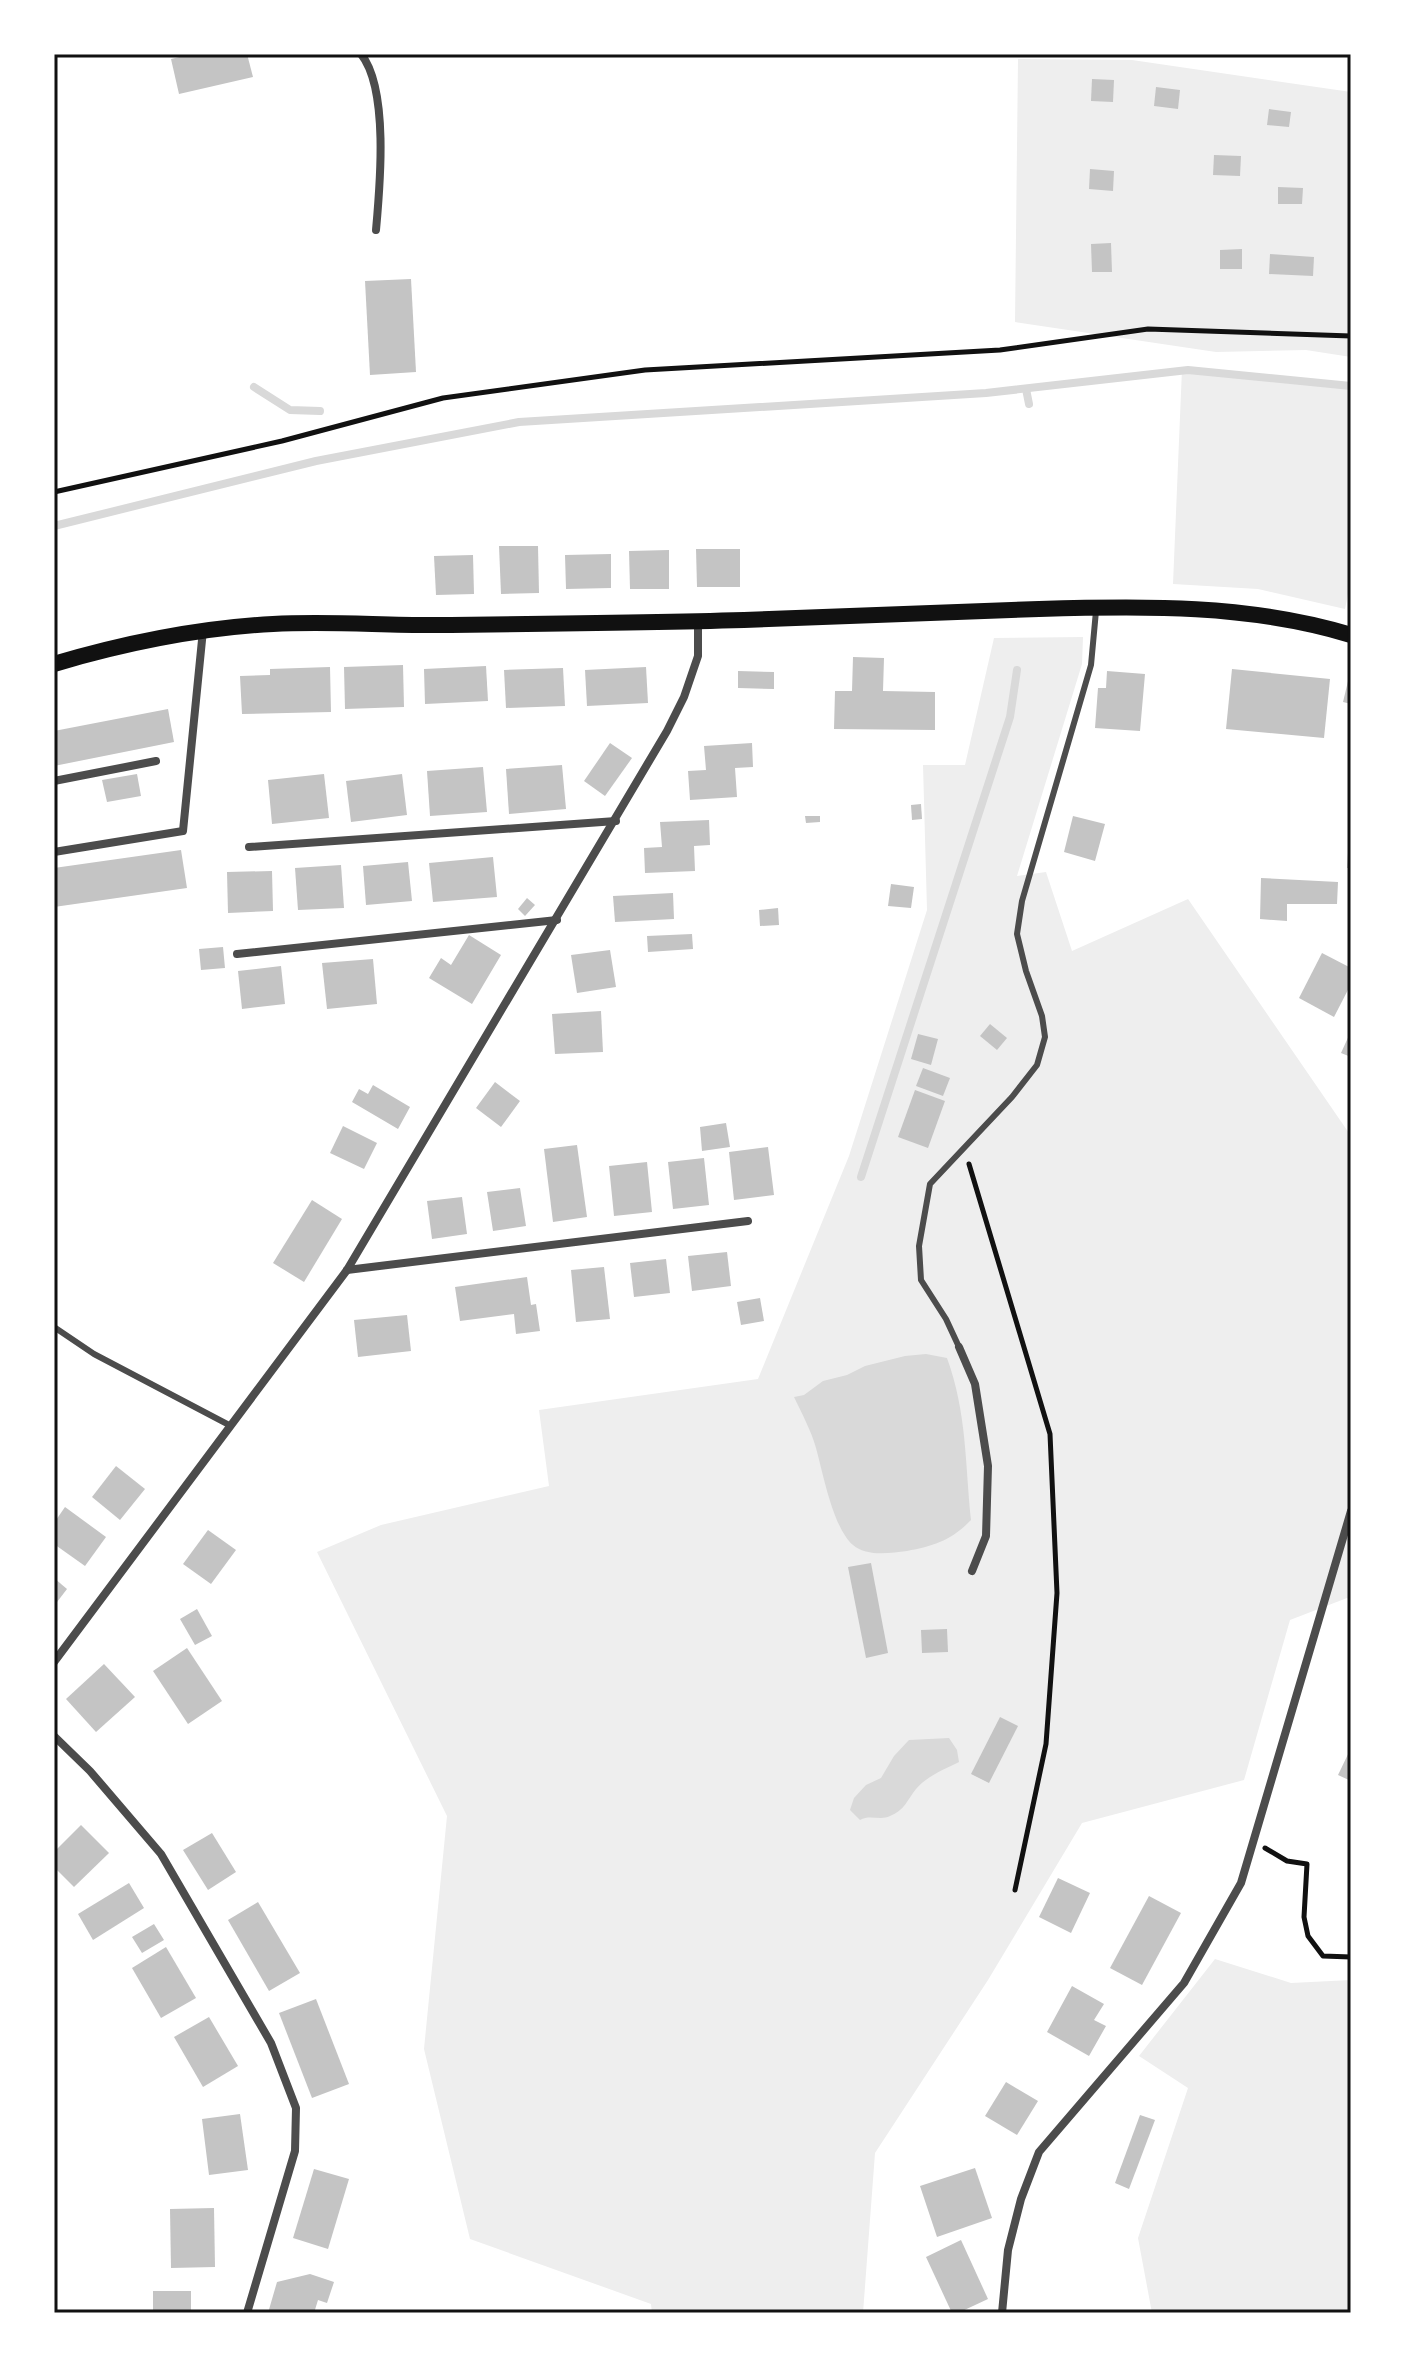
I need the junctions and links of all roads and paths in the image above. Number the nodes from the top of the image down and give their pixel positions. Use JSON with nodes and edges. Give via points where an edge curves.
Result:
{"nodes":[{"id":1,"x":361,"y":54,"type":"edge"},
{"id":2,"x":376,"y":230,"type":"dead end"},
{"id":3,"x":1351,"y":336,"type":"edge"},
{"id":4,"x":54,"y":492,"type":"edge"},
{"id":5,"x":1096,"y":608,"type":"junction"},
{"id":6,"x":698,"y":620,"type":"junction"},
{"id":7,"x":203,"y":630,"type":"junction"},
{"id":8,"x":1351,"y":635,"type":"edge"},
{"id":9,"x":54,"y":664,"type":"edge"},
{"id":10,"x":156,"y":761,"type":"dead end"},
{"id":11,"x":54,"y":781,"type":"edge"},
{"id":12,"x":616,"y":821,"type":"junction"},
{"id":13,"x":249,"y":847,"type":"dead end"},
{"id":14,"x":54,"y":852,"type":"edge"},
{"id":15,"x":557,"y":920,"type":"junction"},
{"id":16,"x":237,"y":954,"type":"dead end"},
{"id":17,"x":965,"y":1148,"type":"junction"},
{"id":18,"x":748,"y":1221,"type":"dead end"},
{"id":19,"x":347,"y":1270,"type":"junction"},
{"id":20,"x":54,"y":1327,"type":"edge"},
{"id":21,"x":959,"y":1347,"type":"joint"},
{"id":22,"x":231,"y":1426,"type":"junction"},
{"id":23,"x":1351,"y":1511,"type":"edge"},
{"id":24,"x":972,"y":1571,"type":"dead end"},
{"id":25,"x":54,"y":1662,"type":"edge"},
{"id":26,"x":54,"y":1736,"type":"edge"},
{"id":27,"x":1253,"y":1842,"type":"junction"},
{"id":28,"x":1015,"y":1890,"type":"dead end"},
{"id":29,"x":1351,"y":1957,"type":"edge"},
{"id":30,"x":247,"y":2313,"type":"edge"},
{"id":31,"x":1002,"y":2313,"type":"edge"}],
"edges":[{"from":1,"to":2,"type":"street","via":[[369,65],[378,112],[382,160]]},
{"from":3,"to":4,"type":"path","via":[[1148,329],[1000,350],[645,370],[443,398]]},
{"from":5,"to":6,"type":"main road"},
{"from":5,"to":8,"type":"main road","via":[[1186,607],[1254,614]]},
{"from":5,"to":17,"type":"lane","via":[[1091,665],[1017,934],[1045,1037],[1037,1065]]},
{"from":6,"to":7,"type":"main road","via":[[273,623]]},
{"from":6,"to":12,"type":"street","via":[[698,656],[684,697]]},
{"from":7,"to":9,"type":"main road"},
{"from":7,"to":14,"type":"street","via":[[183,831]]},
{"from":10,"to":11,"type":"street"},
{"from":12,"to":13,"type":"street"},
{"from":12,"to":15,"type":"street"},
{"from":15,"to":16,"type":"street"},
{"from":15,"to":19,"type":"street"},
{"from":17,"to":21,"type":"lane","via":[[930,1184],[919,1246],[921,1280]]},
{"from":17,"to":28,"type":"path","via":[[1050,1434],[1057,1593],[1046,1744]]},
{"from":18,"to":19,"type":"street"},
{"from":19,"to":22,"type":"street"},
{"from":20,"to":22,"type":"lane","via":[[94,1354]]},
{"from":21,"to":24,"type":"street","via":[[975,1384],[988,1466],[986,1536]]},
{"from":22,"to":25,"type":"street"},
{"from":23,"to":27,"type":"street"},
{"from":26,"to":30,"type":"street","via":[[161,1854],[271,2043],[296,2108],[295,2151]]},
{"from":27,"to":29,"type":"path","via":[[1287,1861],[1307,1864],[1308,1936],[1323,1956]]},
{"from":27,"to":31,"type":"street","via":[[1241,1883],[1184,1983],[1039,2152],[1008,2250]]}]}
